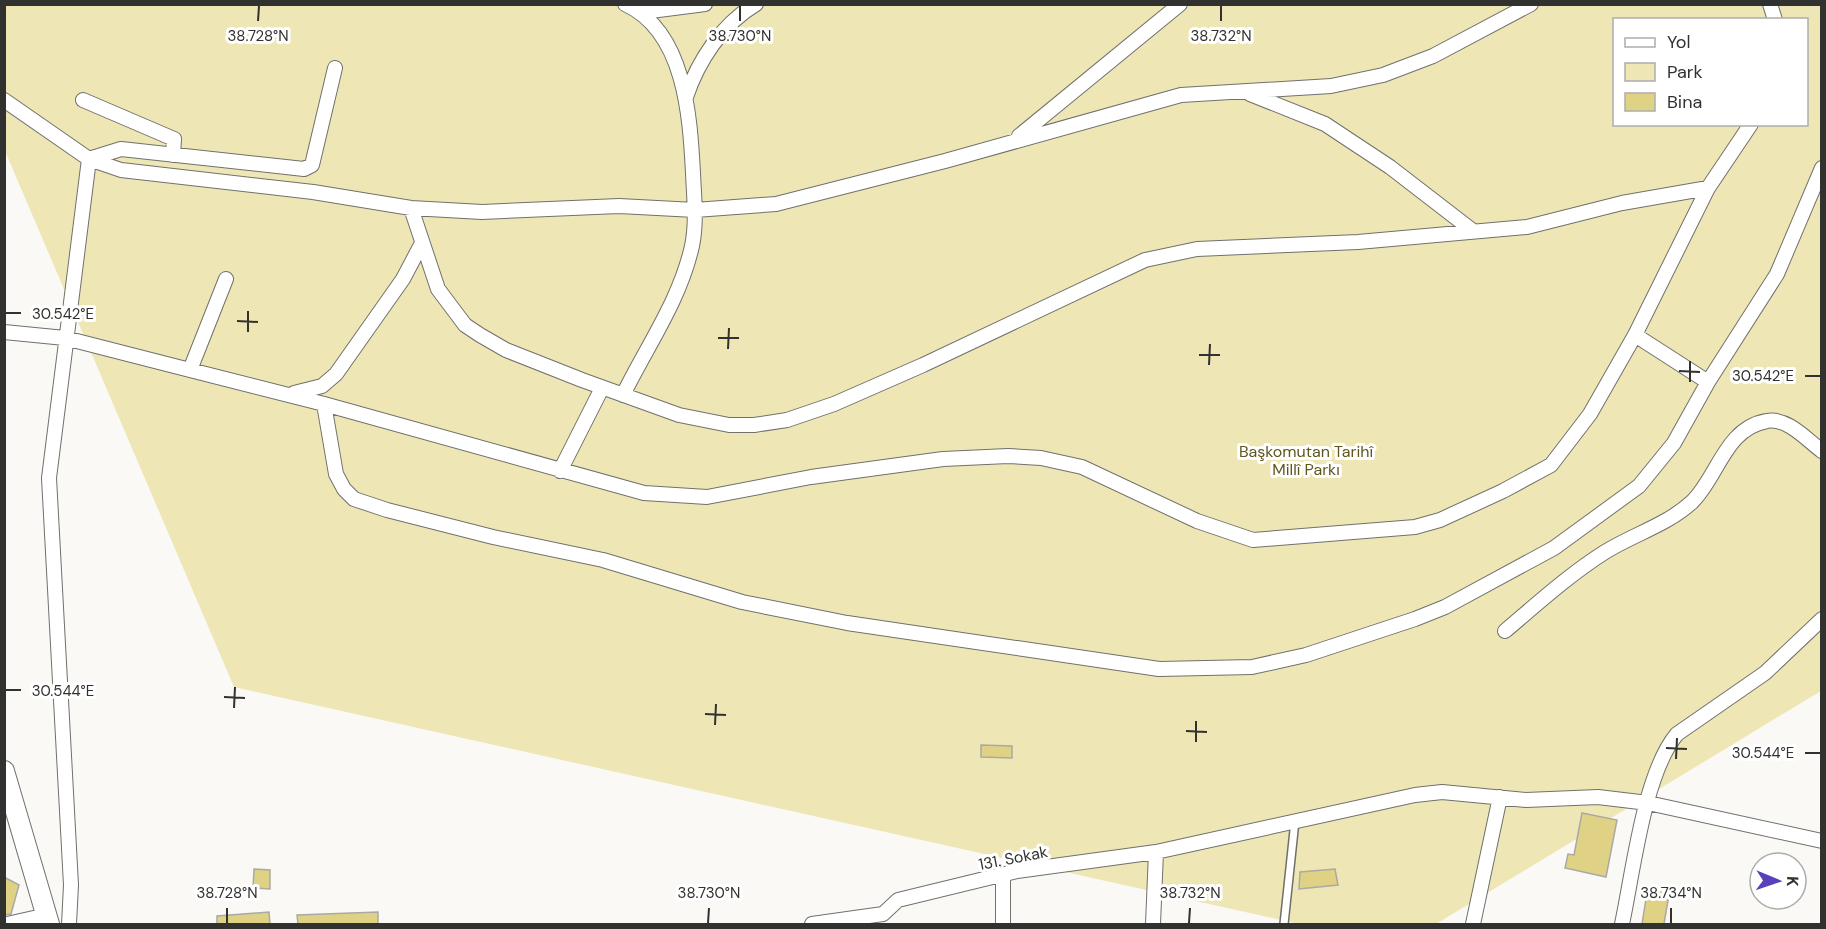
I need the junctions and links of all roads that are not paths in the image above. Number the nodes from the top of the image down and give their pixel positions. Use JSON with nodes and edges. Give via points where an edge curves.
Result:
{"nodes":[{"id":1,"x":626,"y":4,"type":"edge"},
{"id":2,"x":705,"y":4,"type":"edge"},
{"id":3,"x":756,"y":4,"type":"edge"},
{"id":4,"x":1180,"y":4,"type":"edge"},
{"id":5,"x":1530,"y":4,"type":"edge"},
{"id":6,"x":643,"y":12,"type":"junction"},
{"id":7,"x":335,"y":68,"type":"dead end"},
{"id":8,"x":1245,"y":93,"type":"junction"},
{"id":9,"x":686,"y":97,"type":"junction"},
{"id":10,"x":4,"y":100,"type":"edge"},
{"id":11,"x":83,"y":100,"type":"dead end"},
{"id":12,"x":1750,"y":126,"type":"edge"},
{"id":13,"x":1015,"y":140,"type":"junction"},
{"id":14,"x":173,"y":154,"type":"junction"},
{"id":15,"x":88,"y":159,"type":"junction"},
{"id":16,"x":1821,"y":168,"type":"edge"},
{"id":17,"x":1708,"y":188,"type":"junction"},
{"id":18,"x":411,"y":207,"type":"junction"},
{"id":19,"x":695,"y":210,"type":"junction"},
{"id":20,"x":1473,"y":231,"type":"junction"},
{"id":21,"x":422,"y":243,"type":"junction"},
{"id":22,"x":226,"y":279,"type":"dead end"},
{"id":23,"x":4,"y":332,"type":"edge"},
{"id":24,"x":1635,"y":335,"type":"junction"},
{"id":25,"x":65,"y":338,"type":"junction"},
{"id":26,"x":190,"y":370,"type":"junction"},
{"id":27,"x":1708,"y":382,"type":"junction"},
{"id":28,"x":602,"y":388,"type":"junction"},
{"id":29,"x":283,"y":394,"type":"junction"},
{"id":30,"x":623,"y":395,"type":"junction"},
{"id":31,"x":324,"y":404,"type":"junction"},
{"id":32,"x":1821,"y":451,"type":"edge"},
{"id":33,"x":560,"y":471,"type":"junction"},
{"id":34,"x":1821,"y":620,"type":"edge"},
{"id":35,"x":1505,"y":631,"type":"dead end"},
{"id":36,"x":4,"y":771,"type":"edge"},
{"id":37,"x":1500,"y":797,"type":"junction"},
{"id":38,"x":1648,"y":803,"type":"junction"},
{"id":39,"x":10,"y":807,"type":"edge"},
{"id":40,"x":1296,"y":821,"type":"junction"},
{"id":41,"x":1821,"y":841,"type":"edge"},
{"id":42,"x":1156,"y":852,"type":"junction"},
{"id":43,"x":1003,"y":875,"type":"junction"},
{"id":44,"x":883,"y":919,"type":"edge"},
{"id":45,"x":48,"y":920,"type":"edge"},
{"id":46,"x":7,"y":924,"type":"edge"},
{"id":47,"x":69,"y":924,"type":"edge"},
{"id":48,"x":812,"y":924,"type":"edge"},
{"id":49,"x":1003,"y":924,"type":"edge"},
{"id":50,"x":1153,"y":924,"type":"edge"},
{"id":51,"x":1284,"y":924,"type":"edge"},
{"id":52,"x":1473,"y":924,"type":"edge"},
{"id":53,"x":1622,"y":924,"type":"edge"}],
"edges":[{"from":1,"to":6,"type":"street"},
{"from":2,"to":6,"type":"street"},
{"from":3,"to":9,"type":"street","via":[[709,48],[696,68]]},
{"from":4,"to":13,"type":"street"},
{"from":5,"to":8,"type":"street","via":[[1433,56],[1383,75],[1330,86]]},
{"from":6,"to":9,"type":"street","via":[[663,36]]},
{"from":7,"to":14,"type":"street","via":[[312,165],[304,169]]},
{"from":8,"to":13,"type":"street","via":[[1181,96]]},
{"from":8,"to":20,"type":"street","via":[[1325,123]]},
{"from":9,"to":19,"type":"street"},
{"from":10,"to":15,"type":"street"},
{"from":11,"to":14,"type":"street","via":[[174,139]]},
{"from":12,"to":17,"type":"street"},
{"from":13,"to":19,"type":"street","via":[[776,204]]},
{"from":14,"to":15,"type":"street","via":[[121,149]]},
{"from":15,"to":18,"type":"street","via":[[121,170]]},
{"from":15,"to":25,"type":"street"},
{"from":16,"to":27,"type":"street","via":[[1777,274]]},
{"from":17,"to":20,"type":"street","via":[[1527,226]]},
{"from":17,"to":24,"type":"street"},
{"from":18,"to":19,"type":"street","via":[[482,212],[619,206]]},
{"from":18,"to":21,"type":"street"},
{"from":19,"to":30,"type":"street","via":[[692,246],[677,290]]},
{"from":20,"to":30,"type":"street","via":[[1358,242],[1197,249],[1145,260],[834,404],[768,424],[729,425],[679,415]]},
{"from":21,"to":28,"type":"street","via":[[438,289],[465,325],[506,350]]},
{"from":21,"to":29,"type":"street","via":[[403,279],[336,374],[322,386]]},
{"from":22,"to":26,"type":"street"},
{"from":23,"to":25,"type":"street"},
{"from":24,"to":27,"type":"street"},
{"from":24,"to":33,"type":"street","via":[[1590,414],[1551,465],[1440,520],[1414,527],[1253,540],[1197,521],[1082,467],[1041,458],[943,459],[811,477],[707,497],[644,493]]},
{"from":25,"to":26,"type":"street"},
{"from":25,"to":47,"type":"street","via":[[50,478],[71,885]]},
{"from":26,"to":29,"type":"street"},
{"from":27,"to":31,"type":"street","via":[[1674,443],[1639,486],[1554,548],[1415,619],[1306,655],[1252,667],[1197,670],[1084,660],[847,623],[742,602],[603,560],[387,510],[354,499],[344,489],[336,474]]},
{"from":28,"to":30,"type":"street"},
{"from":28,"to":33,"type":"street"},
{"from":29,"to":31,"type":"street"},
{"from":31,"to":33,"type":"street"},
{"from":32,"to":35,"type":"street","via":[[1786,424],[1769,420],[1756,424],[1727,447],[1702,492],[1682,510],[1651,530],[1607,550]]},
{"from":34,"to":38,"type":"street","via":[[1765,673],[1677,734],[1666,747]]},
{"from":36,"to":39,"type":"main road"},
{"from":37,"to":38,"type":"street","name":"131. Sokak","via":[[1598,797]]},
{"from":37,"to":40,"type":"street","name":"131. Sokak","via":[[1442,792],[1415,795]]},
{"from":37,"to":52,"type":"street"},
{"from":38,"to":41,"type":"street","name":"131. Sokak"},
{"from":38,"to":53,"type":"street"},
{"from":39,"to":45,"type":"main road"},
{"from":40,"to":42,"type":"street","name":"131. Sokak"},
{"from":40,"to":51,"type":"lane"},
{"from":42,"to":43,"type":"street","name":"131. Sokak"},
{"from":42,"to":50,"type":"street"},
{"from":43,"to":44,"type":"street","name":"131. Sokak","via":[[898,900]]},
{"from":43,"to":49,"type":"street"},
{"from":44,"to":48,"type":"street","name":"131. Sokak"},
{"from":45,"to":46,"type":"street"}]}
